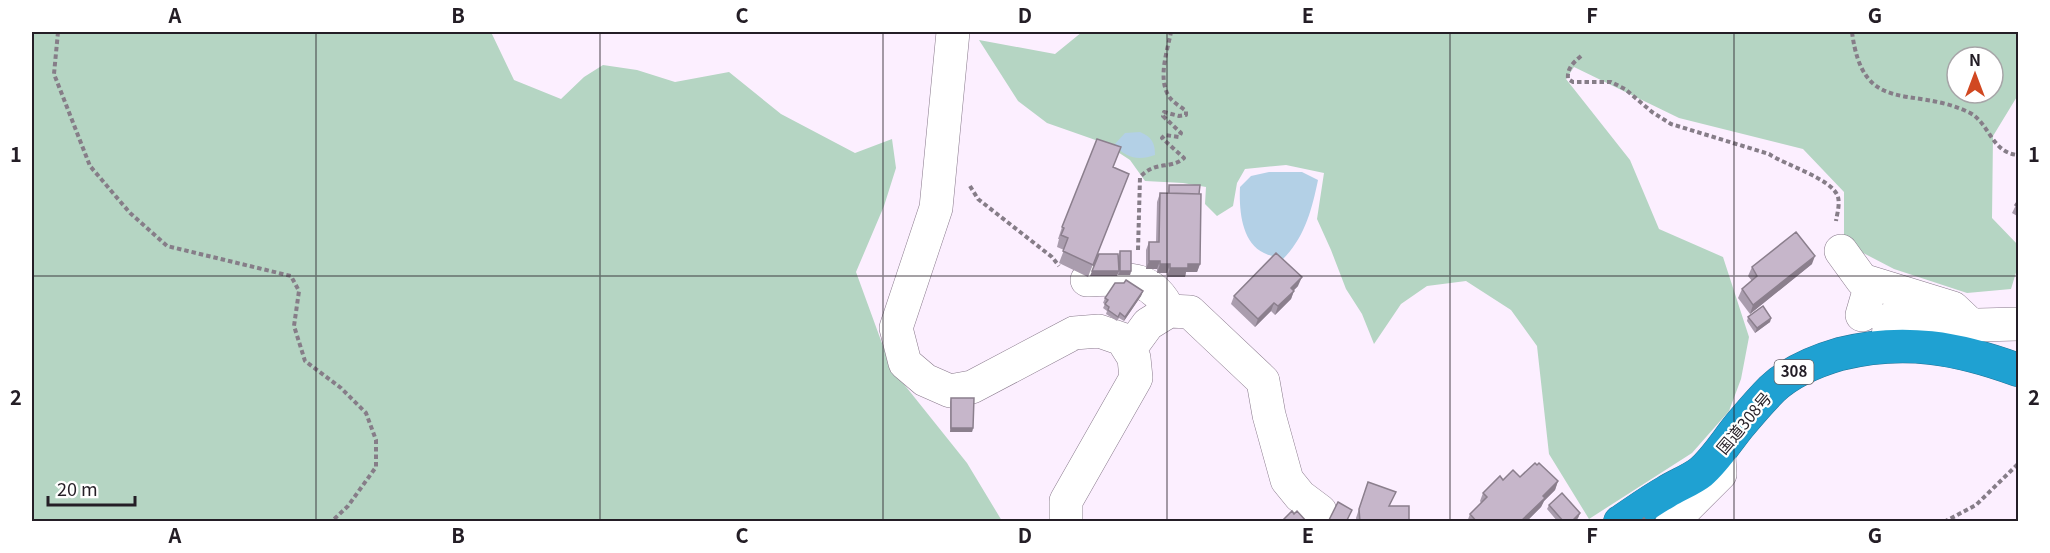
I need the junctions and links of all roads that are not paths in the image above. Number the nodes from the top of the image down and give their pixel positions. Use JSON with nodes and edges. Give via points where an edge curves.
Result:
{"nodes":[{"id":1,"x":953,"y":32,"type":"edge"},
{"id":2,"x":1840,"y":250,"type":"road end"},
{"id":3,"x":1871,"y":284,"type":"junction"},
{"id":4,"x":1169,"y":311,"type":"junction"},
{"id":5,"x":1862,"y":315,"type":"dead end"},
{"id":6,"x":2019,"y":324,"type":"edge"},
{"id":7,"x":1971,"y":325,"type":"junction"},
{"id":8,"x":1084,"y":332,"type":"junction"},
{"id":9,"x":1887,"y":346,"type":"junction"},
{"id":10,"x":1129,"y":350,"type":"junction"},
{"id":11,"x":2019,"y":370,"type":"edge"},
{"id":12,"x":1719,"y":453,"type":"junction"},
{"id":13,"x":1066,"y":522,"type":"edge"},
{"id":14,"x":1315,"y":522,"type":"edge"},
{"id":15,"x":1620,"y":522,"type":"edge"},
{"id":16,"x":1672,"y":522,"type":"edge"}],
"edges":[{"from":1,"to":8,"type":"street","via":[[936,208],[896,328],[905,363],[925,380],[950,391],[972,387],[1074,333]]},
{"from":2,"to":3,"type":"street","via":[[1862,280]]},
{"from":3,"to":5,"type":"street"},
{"from":3,"to":7,"type":"street","via":[[1953,308]]},
{"from":4,"to":8,"type":"street","via":[[1162,295],[1148,285],[1132,279],[1094,280]]},
{"from":4,"to":10,"type":"street","via":[[1148,324]]},
{"from":4,"to":14,"type":"street","via":[[1190,312],[1263,381],[1287,480],[1320,511]]},
{"from":6,"to":7,"type":"street"},
{"from":7,"to":9,"type":"street","via":[[1938,326],[1890,319]]},
{"from":8,"to":10,"type":"street","via":[[1099,331],[1122,339]]},
{"from":9,"to":11,"type":"highway","name":"国道308号","number":"308","via":[[1954,351]]},
{"from":9,"to":12,"type":"highway","name":"国道308号","number":"308","via":[[1823,359],[1796,371],[1773,388]]},
{"from":10,"to":13,"type":"street","via":[[1136,378],[1066,501]]},
{"from":12,"to":15,"type":"highway","name":"国道308号","number":"308","via":[[1700,473]]},
{"from":12,"to":16,"type":"street","via":[[1720,474]]}]}
